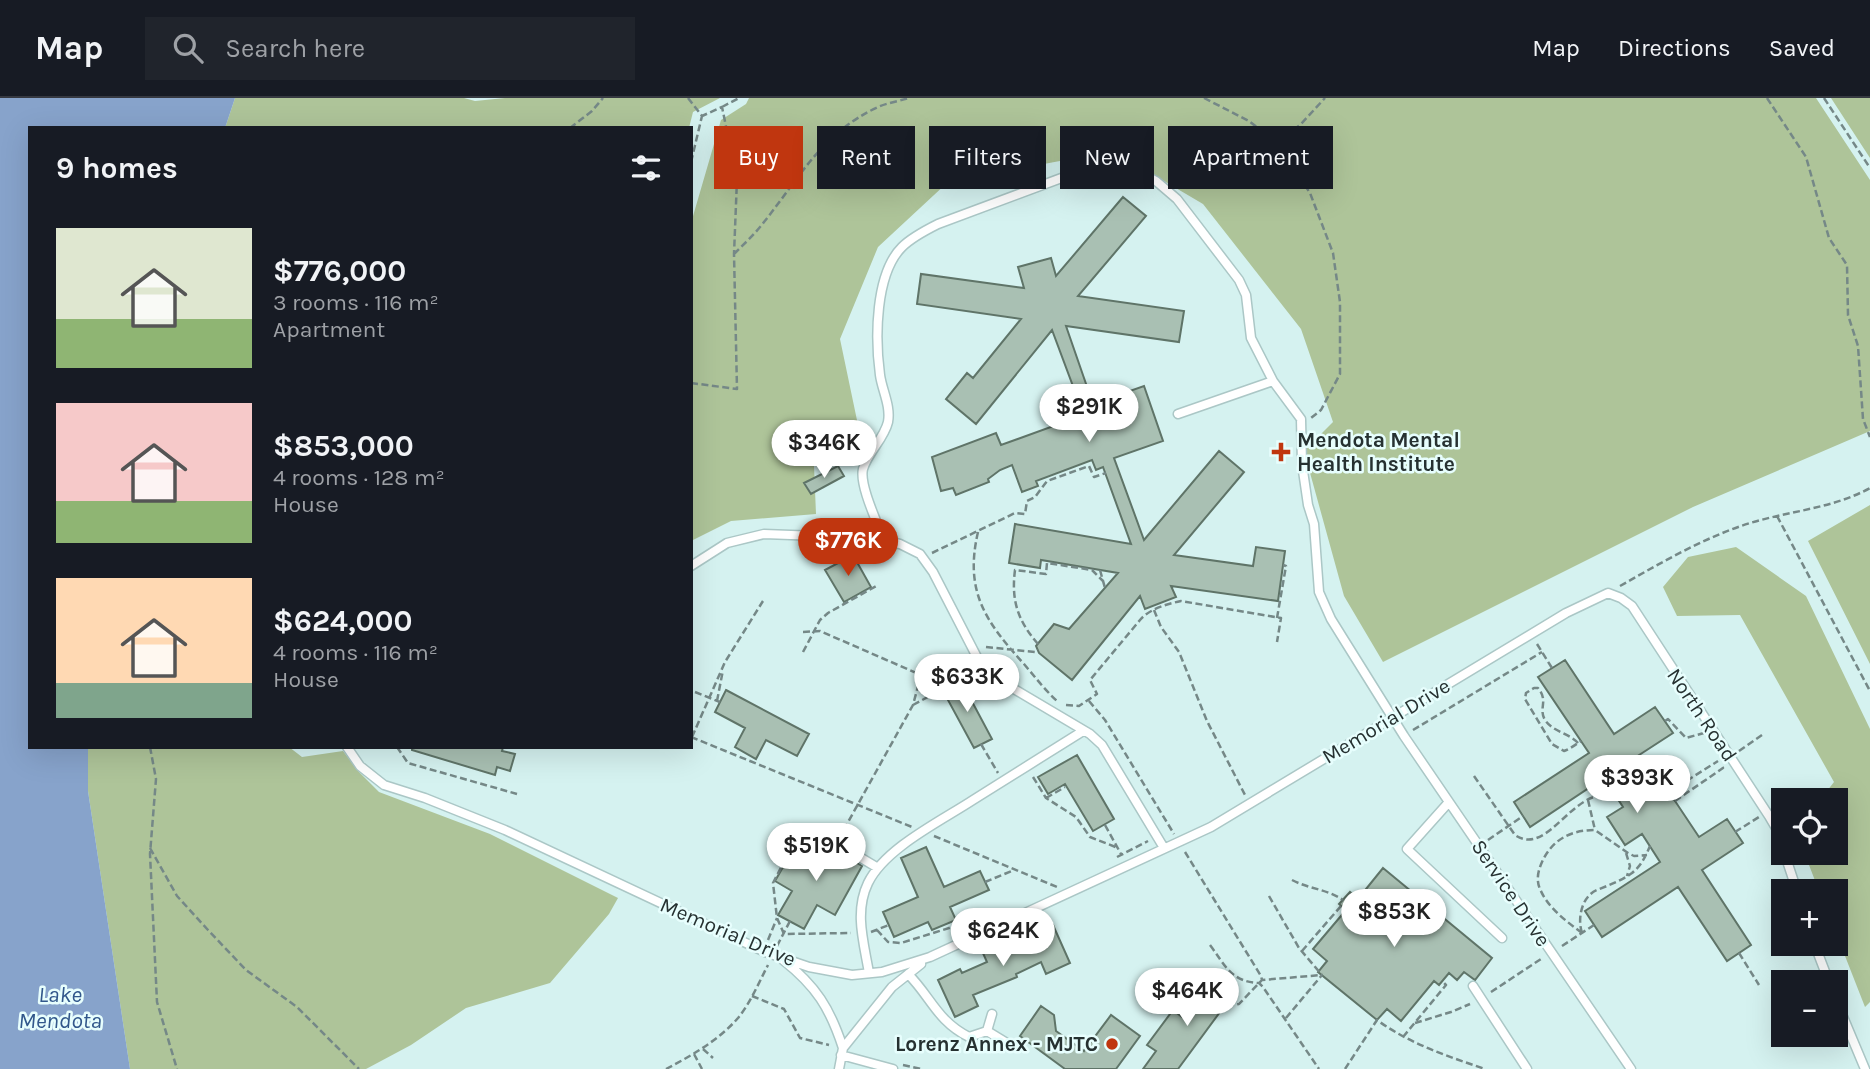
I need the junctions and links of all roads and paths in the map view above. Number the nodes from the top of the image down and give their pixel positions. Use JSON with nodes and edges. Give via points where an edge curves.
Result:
{"nodes":[{"id":1,"x":603,"y":98,"type":"edge"},
{"id":2,"x":688,"y":98,"type":"edge"},
{"id":3,"x":739,"y":98,"type":"edge"},
{"id":4,"x":909,"y":98,"type":"edge"},
{"id":5,"x":1203,"y":98,"type":"edge"},
{"id":6,"x":1325,"y":98,"type":"edge"},
{"id":7,"x":1767,"y":98,"type":"edge"},
{"id":8,"x":1824,"y":98,"type":"edge"},
{"id":9,"x":722,"y":107,"type":"junction"},
{"id":10,"x":702,"y":116,"type":"junction"},
{"id":11,"x":573,"y":126,"type":"edge"},
{"id":12,"x":1255,"y":126,"type":"edge"},
{"id":13,"x":1298,"y":126,"type":"edge"},
{"id":14,"x":693,"y":154,"type":"edge"},
{"id":15,"x":1870,"y":168,"type":"edge"},
{"id":16,"x":1307,"y":189,"type":"edge"},
{"id":17,"x":734,"y":254,"type":"junction"},
{"id":18,"x":1273,"y":381,"type":"junction"},
{"id":19,"x":693,"y":383,"type":"edge"},
{"id":20,"x":1178,"y":414,"type":"dead end"},
{"id":21,"x":1309,"y":420,"type":"dead end"},
{"id":22,"x":1870,"y":437,"type":"edge"},
{"id":23,"x":1105,"y":473,"type":"dead end"},
{"id":24,"x":1870,"y":488,"type":"edge"},
{"id":25,"x":1777,"y":516,"type":"junction"},
{"id":26,"x":978,"y":532,"type":"junction"},
{"id":27,"x":884,"y":541,"type":"junction"},
{"id":28,"x":922,"y":557,"type":"junction"},
{"id":29,"x":693,"y":565,"type":"edge"},
{"id":30,"x":1283,"y":565,"type":"dead end"},
{"id":31,"x":1031,"y":567,"type":"dead end"},
{"id":32,"x":1100,"y":570,"type":"dead end"},
{"id":33,"x":1030,"y":572,"type":"junction"},
{"id":34,"x":1103,"y":582,"type":"junction"},
{"id":35,"x":878,"y":585,"type":"dead end"},
{"id":36,"x":1105,"y":588,"type":"dead end"},
{"id":37,"x":1608,"y":593,"type":"junction"},
{"id":38,"x":763,"y":601,"type":"dead end"},
{"id":39,"x":1154,"y":610,"type":"junction"},
{"id":40,"x":1277,"y":618,"type":"junction"},
{"id":41,"x":815,"y":630,"type":"junction"},
{"id":42,"x":803,"y":632,"type":"dead end"},
{"id":43,"x":1531,"y":634,"type":"junction"},
{"id":44,"x":1277,"y":642,"type":"dead end"},
{"id":45,"x":730,"y":643,"type":"dead end"},
{"id":46,"x":1038,"y":644,"type":"dead end"},
{"id":47,"x":735,"y":646,"type":"junction"},
{"id":48,"x":973,"y":650,"type":"junction"},
{"id":49,"x":1011,"y":650,"type":"junction"},
{"id":50,"x":1038,"y":650,"type":"dead end"},
{"id":51,"x":803,"y":652,"type":"dead end"},
{"id":52,"x":1542,"y":652,"type":"junction"},
{"id":53,"x":725,"y":662,"type":"junction"},
{"id":54,"x":1552,"y":668,"type":"dead end"},
{"id":55,"x":986,"y":671,"type":"junction"},
{"id":56,"x":1870,"y":691,"type":"edge"},
{"id":57,"x":695,"y":692,"type":"dead end"},
{"id":58,"x":709,"y":698,"type":"junction"},
{"id":59,"x":913,"y":705,"type":"junction"},
{"id":60,"x":1392,"y":717,"type":"junction"},
{"id":61,"x":1665,"y":721,"type":"dead end"},
{"id":62,"x":1712,"y":729,"type":"junction"},
{"id":63,"x":1083,"y":731,"type":"junction"},
{"id":64,"x":693,"y":735,"type":"edge"},
{"id":65,"x":1762,"y":735,"type":"dead end"},
{"id":66,"x":1404,"y":736,"type":"junction"},
{"id":67,"x":693,"y":737,"type":"edge"},
{"id":68,"x":1580,"y":742,"type":"joint"},
{"id":69,"x":981,"y":744,"type":"dead end"},
{"id":70,"x":150,"y":749,"type":"edge"},
{"id":71,"x":348,"y":749,"type":"edge"},
{"id":72,"x":398,"y":749,"type":"edge"},
{"id":73,"x":1730,"y":757,"type":"junction"},
{"id":74,"x":1037,"y":760,"type":"junction"},
{"id":75,"x":1474,"y":776,"type":"dead end"},
{"id":76,"x":1003,"y":781,"type":"junction"},
{"id":77,"x":1065,"y":787,"type":"dead end"},
{"id":78,"x":1669,"y":792,"type":"dead end"},
{"id":79,"x":517,"y":794,"type":"dead end"},
{"id":80,"x":1046,"y":798,"type":"junction"},
{"id":81,"x":1618,"y":798,"type":"dead end"},
{"id":82,"x":1588,"y":800,"type":"junction"},
{"id":83,"x":1675,"y":801,"type":"dead end"},
{"id":84,"x":1449,"y":802,"type":"junction"},
{"id":85,"x":1250,"y":804,"type":"junction"},
{"id":86,"x":858,"y":805,"type":"junction"},
{"id":87,"x":1767,"y":812,"type":"junction"},
{"id":88,"x":1523,"y":816,"type":"dead end"},
{"id":89,"x":1771,"y":819,"type":"edge"},
{"id":90,"x":1105,"y":825,"type":"dead end"},
{"id":91,"x":1508,"y":826,"type":"junction"},
{"id":92,"x":1595,"y":830,"type":"junction"},
{"id":93,"x":924,"y":832,"type":"junction"},
{"id":94,"x":1735,"y":832,"type":"dead end"},
{"id":95,"x":1157,"y":836,"type":"junction"},
{"id":96,"x":832,"y":843,"type":"joint"},
{"id":97,"x":814,"y":844,"type":"dead end"},
{"id":98,"x":1478,"y":846,"type":"junction"},
{"id":99,"x":1650,"y":846,"type":"dead end"},
{"id":100,"x":150,"y":848,"type":"junction"},
{"id":101,"x":1118,"y":848,"type":"junction"},
{"id":102,"x":1164,"y":849,"type":"junction"},
{"id":103,"x":1625,"y":852,"type":"junction"},
{"id":104,"x":1121,"y":855,"type":"junction"},
{"id":105,"x":1647,"y":855,"type":"junction"},
{"id":106,"x":1111,"y":860,"type":"dead end"},
{"id":107,"x":878,"y":868,"type":"junction"},
{"id":108,"x":1015,"y":869,"type":"junction"},
{"id":109,"x":1627,"y":876,"type":"junction"},
{"id":110,"x":1292,"y":880,"type":"dead end"},
{"id":111,"x":985,"y":882,"type":"dead end"},
{"id":112,"x":1047,"y":892,"type":"dead end"},
{"id":113,"x":1269,"y":896,"type":"dead end"},
{"id":114,"x":1343,"y":900,"type":"dead end"},
{"id":115,"x":1341,"y":906,"type":"dead end"},
{"id":116,"x":1007,"y":909,"type":"dead end"},
{"id":117,"x":777,"y":918,"type":"junction"},
{"id":118,"x":790,"y":921,"type":"dead end"},
{"id":119,"x":889,"y":925,"type":"dead end"},
{"id":120,"x":1594,"y":925,"type":"dead end"},
{"id":121,"x":877,"y":930,"type":"junction"},
{"id":122,"x":862,"y":933,"type":"junction"},
{"id":123,"x":1582,"y":933,"type":"junction"},
{"id":124,"x":784,"y":934,"type":"junction"},
{"id":125,"x":1502,"y":938,"type":"dead end"},
{"id":126,"x":1210,"y":945,"type":"dead end"},
{"id":127,"x":763,"y":951,"type":"junction"},
{"id":128,"x":1302,"y":951,"type":"junction"},
{"id":129,"x":1552,"y":953,"type":"junction"},
{"id":130,"x":1740,"y":953,"type":"dead end"},
{"id":131,"x":775,"y":956,"type":"junction"},
{"id":132,"x":930,"y":957,"type":"junction"},
{"id":133,"x":869,"y":973,"type":"junction"},
{"id":134,"x":908,"y":974,"type":"junction"},
{"id":135,"x":1322,"y":975,"type":"junction"},
{"id":136,"x":1442,"y":981,"type":"dead end"},
{"id":137,"x":1259,"y":984,"type":"junction"},
{"id":138,"x":1759,"y":985,"type":"dead end"},
{"id":139,"x":1473,"y":986,"type":"dead end"},
{"id":140,"x":1481,"y":999,"type":"junction"},
{"id":141,"x":1227,"y":1003,"type":"dead end"},
{"id":142,"x":992,"y":1014,"type":"dead end"},
{"id":143,"x":1286,"y":1019,"type":"junction"},
{"id":144,"x":1415,"y":1023,"type":"junction"},
{"id":145,"x":1848,"y":1029,"type":"edge"},
{"id":146,"x":987,"y":1031,"type":"junction"},
{"id":147,"x":1403,"y":1037,"type":"junction"},
{"id":148,"x":1010,"y":1045,"type":"dead end"},
{"id":149,"x":702,"y":1048,"type":"junction"},
{"id":150,"x":842,"y":1052,"type":"junction"},
{"id":151,"x":694,"y":1054,"type":"junction"},
{"id":152,"x":713,"y":1059,"type":"dead end"},
{"id":153,"x":883,"y":1068,"type":"edge"},
{"id":154,"x":177,"y":1069,"type":"edge"},
{"id":155,"x":359,"y":1069,"type":"edge"},
{"id":156,"x":666,"y":1069,"type":"edge"},
{"id":157,"x":702,"y":1069,"type":"edge"},
{"id":158,"x":839,"y":1069,"type":"edge"},
{"id":159,"x":893,"y":1069,"type":"edge"},
{"id":160,"x":1319,"y":1069,"type":"edge"},
{"id":161,"x":1345,"y":1069,"type":"edge"},
{"id":162,"x":1486,"y":1069,"type":"edge"},
{"id":163,"x":1527,"y":1069,"type":"edge"},
{"id":164,"x":1631,"y":1069,"type":"edge"},
{"id":165,"x":1865,"y":1069,"type":"edge"}],
"edges":[{"from":1,"to":11,"type":"path"},
{"from":2,"to":10,"type":"path"},
{"from":3,"to":9,"type":"path"},
{"from":4,"to":17,"type":"path","via":[[879,107],[822,146],[764,223]]},
{"from":5,"to":12,"type":"path"},
{"from":6,"to":13,"type":"path"},
{"from":7,"to":22,"type":"path","via":[[1806,157],[1829,238],[1847,265],[1848,315],[1858,346],[1863,419]]},
{"from":8,"to":15,"type":"path"},
{"from":9,"to":10,"type":"path"},
{"from":9,"to":17,"type":"path","via":[[737,179]]},
{"from":10,"to":14,"type":"path"},
{"from":16,"to":21,"type":"path","via":[[1333,253],[1340,302],[1340,374],[1321,410]]},
{"from":17,"to":19,"type":"path","via":[[737,389]]},
{"from":18,"to":20,"type":"lane"},
{"from":18,"to":27,"type":"lane","name":"Service Drive","via":[[1251,338],[1246,295],[1239,280],[1177,199],[1137,171],[1083,170],[938,224],[901,248],[884,275],[878,359],[888,422],[863,471]]},
{"from":18,"to":60,"type":"lane","name":"Service Drive","via":[[1301,419],[1301,464],[1314,524],[1320,592],[1331,619]]},
{"from":23,"to":26,"type":"path","via":[[1094,477],[1089,466],[1047,481],[1027,500],[1026,514],[1015,513]]},
{"from":24,"to":25,"type":"path","via":[[1833,504]]},
{"from":25,"to":37,"type":"path","via":[[1681,552]]},
{"from":25,"to":56,"type":"path"},
{"from":26,"to":28,"type":"path"},
{"from":26,"to":49,"type":"path","via":[[974,555],[977,593],[987,620]]},
{"from":27,"to":28,"type":"lane"},
{"from":27,"to":29,"type":"lane","via":[[764,534],[727,543]]},
{"from":28,"to":48,"type":"lane"},
{"from":30,"to":40,"type":"path"},
{"from":31,"to":33,"type":"path"},
{"from":32,"to":34,"type":"path"},
{"from":33,"to":34,"type":"path","via":[[1046,574],[1048,563],[1092,570]]},
{"from":33,"to":46,"type":"path","via":[[1015,570],[1014,604]]},
{"from":34,"to":36,"type":"path"},
{"from":35,"to":41,"type":"path","via":[[828,613]]},
{"from":37,"to":43,"type":"lane","name":"Memorial Drive"},
{"from":37,"to":62,"type":"lane","name":"North Road","via":[[1632,606]]},
{"from":38,"to":47,"type":"path"},
{"from":39,"to":40,"type":"path","via":[[1181,601]]},
{"from":39,"to":49,"type":"path","via":[[1140,620],[1090,680],[1097,695],[1079,706],[1058,702]]},
{"from":39,"to":85,"type":"path","via":[[1179,652],[1207,721]]},
{"from":40,"to":44,"type":"path","via":[[1281,618]]},
{"from":41,"to":42,"type":"path"},
{"from":41,"to":51,"type":"path"},
{"from":41,"to":59,"type":"path","via":[[921,675]]},
{"from":43,"to":52,"type":"path"},
{"from":43,"to":60,"type":"lane","name":"Memorial Drive"},
{"from":45,"to":47,"type":"path"},
{"from":47,"to":53,"type":"path"},
{"from":48,"to":49,"type":"path"},
{"from":48,"to":55,"type":"lane"},
{"from":49,"to":50,"type":"path"},
{"from":52,"to":54,"type":"path"},
{"from":52,"to":66,"type":"path"},
{"from":53,"to":58,"type":"path"},
{"from":53,"to":58,"type":"path","via":[[719,701]]},
{"from":55,"to":59,"type":"path","via":[[954,678]]},
{"from":55,"to":63,"type":"lane"},
{"from":57,"to":58,"type":"path"},
{"from":58,"to":64,"type":"path"},
{"from":59,"to":86,"type":"path"},
{"from":60,"to":66,"type":"lane","name":"Service Drive"},
{"from":60,"to":85,"type":"lane","name":"Memorial Drive"},
{"from":61,"to":62,"type":"path","via":[[1686,738]]},
{"from":62,"to":73,"type":"lane","name":"North Road"},
{"from":63,"to":74,"type":"lane"},
{"from":63,"to":95,"type":"lane","via":[[1102,745]]},
{"from":65,"to":73,"type":"path"},
{"from":66,"to":84,"type":"lane","name":"Service Drive"},
{"from":67,"to":86,"type":"path"},
{"from":68,"to":68,"type":"path","via":[[1564,751],[1552,744],[1525,699],[1526,693],[1538,688],[1545,700],[1547,723]]},
{"from":69,"to":76,"type":"path"},
{"from":70,"to":100,"type":"path","via":[[156,779]]},
{"from":71,"to":127,"type":"lane","name":"Memorial Drive","via":[[384,785],[505,830]]},
{"from":72,"to":79,"type":"path","via":[[408,763]]},
{"from":73,"to":87,"type":"lane","name":"North Road"},
{"from":74,"to":76,"type":"lane"},
{"from":74,"to":80,"type":"path","via":[[1033,778]]},
{"from":75,"to":91,"type":"path"},
{"from":76,"to":93,"type":"lane"},
{"from":77,"to":80,"type":"path"},
{"from":78,"to":83,"type":"path","via":[[1717,759],[1723,768]]},
{"from":80,"to":101,"type":"path","via":[[1076,817],[1090,837]]},
{"from":81,"to":82,"type":"path","via":[[1606,795]]},
{"from":82,"to":91,"type":"path","via":[[1534,840],[1519,839]]},
{"from":82,"to":92,"type":"path"},
{"from":84,"to":98,"type":"lane","name":"Service Drive"},
{"from":84,"to":125,"type":"lane","via":[[1407,849]]},
{"from":85,"to":102,"type":"lane","name":"Memorial Drive"},
{"from":86,"to":93,"type":"path"},
{"from":86,"to":96,"type":"path"},
{"from":87,"to":89,"type":"lane","name":"North Road"},
{"from":87,"to":94,"type":"path"},
{"from":88,"to":91,"type":"path"},
{"from":90,"to":101,"type":"path"},
{"from":91,"to":98,"type":"path"},
{"from":92,"to":103,"type":"path"},
{"from":92,"to":123,"type":"path","via":[[1559,838],[1538,870],[1544,897]]},
{"from":93,"to":107,"type":"lane"},
{"from":93,"to":108,"type":"path"},
{"from":95,"to":102,"type":"lane"},
{"from":95,"to":104,"type":"path"},
{"from":96,"to":107,"type":"lane"},
{"from":97,"to":117,"type":"path","via":[[787,856],[773,883]]},
{"from":98,"to":129,"type":"lane","name":"Service Drive"},
{"from":99,"to":105,"type":"path"},
{"from":100,"to":154,"type":"path","via":[[157,1003]]},
{"from":100,"to":155,"type":"path","via":[[177,896],[208,930],[246,970],[297,1007]]},
{"from":101,"to":104,"type":"path"},
{"from":102,"to":132,"type":"lane","name":"Memorial Drive"},
{"from":103,"to":105,"type":"path"},
{"from":103,"to":109,"type":"path","via":[[1630,866]]},
{"from":104,"to":106,"type":"path"},
{"from":105,"to":109,"type":"path"},
{"from":107,"to":122,"type":"lane","via":[[862,902]]},
{"from":108,"to":111,"type":"path"},
{"from":108,"to":112,"type":"path","via":[[1058,887]]},
{"from":109,"to":123,"type":"path","via":[[1590,896],[1579,917]]},
{"from":110,"to":114,"type":"path"},
{"from":113,"to":128,"type":"path"},
{"from":115,"to":128,"type":"path"},
{"from":116,"to":121,"type":"path","via":[[901,943],[888,942]]},
{"from":117,"to":124,"type":"path"},
{"from":117,"to":127,"type":"path"},
{"from":118,"to":124,"type":"path"},
{"from":119,"to":121,"type":"path"},
{"from":120,"to":123,"type":"path"},
{"from":121,"to":122,"type":"path"},
{"from":122,"to":124,"type":"path"},
{"from":122,"to":133,"type":"lane"},
{"from":123,"to":129,"type":"path"},
{"from":124,"to":131,"type":"path"},
{"from":126,"to":137,"type":"path","via":[[1231,973],[1243,982]]},
{"from":127,"to":131,"type":"lane","name":"Memorial Drive"},
{"from":128,"to":135,"type":"path"},
{"from":129,"to":140,"type":"path"},
{"from":129,"to":164,"type":"lane","name":"Service Drive"},
{"from":130,"to":138,"type":"path"},
{"from":131,"to":133,"type":"lane","name":"Memorial Drive","via":[[852,975]]},
{"from":131,"to":149,"type":"path","via":[[739,1016]]},
{"from":131,"to":150,"type":"lane","via":[[801,974],[822,999],[835,1022]]},
{"from":132,"to":133,"type":"lane","name":"Memorial Drive"},
{"from":132,"to":134,"type":"lane"},
{"from":134,"to":146,"type":"lane","via":[[932,1008],[956,1030],[969,1037]]},
{"from":134,"to":150,"type":"lane","via":[[892,987]]},
{"from":135,"to":137,"type":"path","via":[[1262,980]]},
{"from":135,"to":143,"type":"path"},
{"from":136,"to":144,"type":"path","via":[[1446,985]]},
{"from":137,"to":141,"type":"path","via":[[1239,1004]]},
{"from":137,"to":143,"type":"path"},
{"from":139,"to":140,"type":"lane"},
{"from":140,"to":144,"type":"path"},
{"from":140,"to":163,"type":"lane"},
{"from":142,"to":146,"type":"lane"},
{"from":143,"to":160,"type":"path"},
{"from":144,"to":147,"type":"path"},
{"from":145,"to":165,"type":"lane"},
{"from":146,"to":148,"type":"lane"},
{"from":147,"to":161,"type":"path","via":[[1377,1020]]},
{"from":147,"to":162,"type":"path"},
{"from":149,"to":151,"type":"path"},
{"from":149,"to":152,"type":"path"},
{"from":150,"to":153,"type":"lane"},
{"from":150,"to":158,"type":"lane"},
{"from":151,"to":156,"type":"path"},
{"from":151,"to":157,"type":"path"},
{"from":153,"to":159,"type":"lane"}]}
